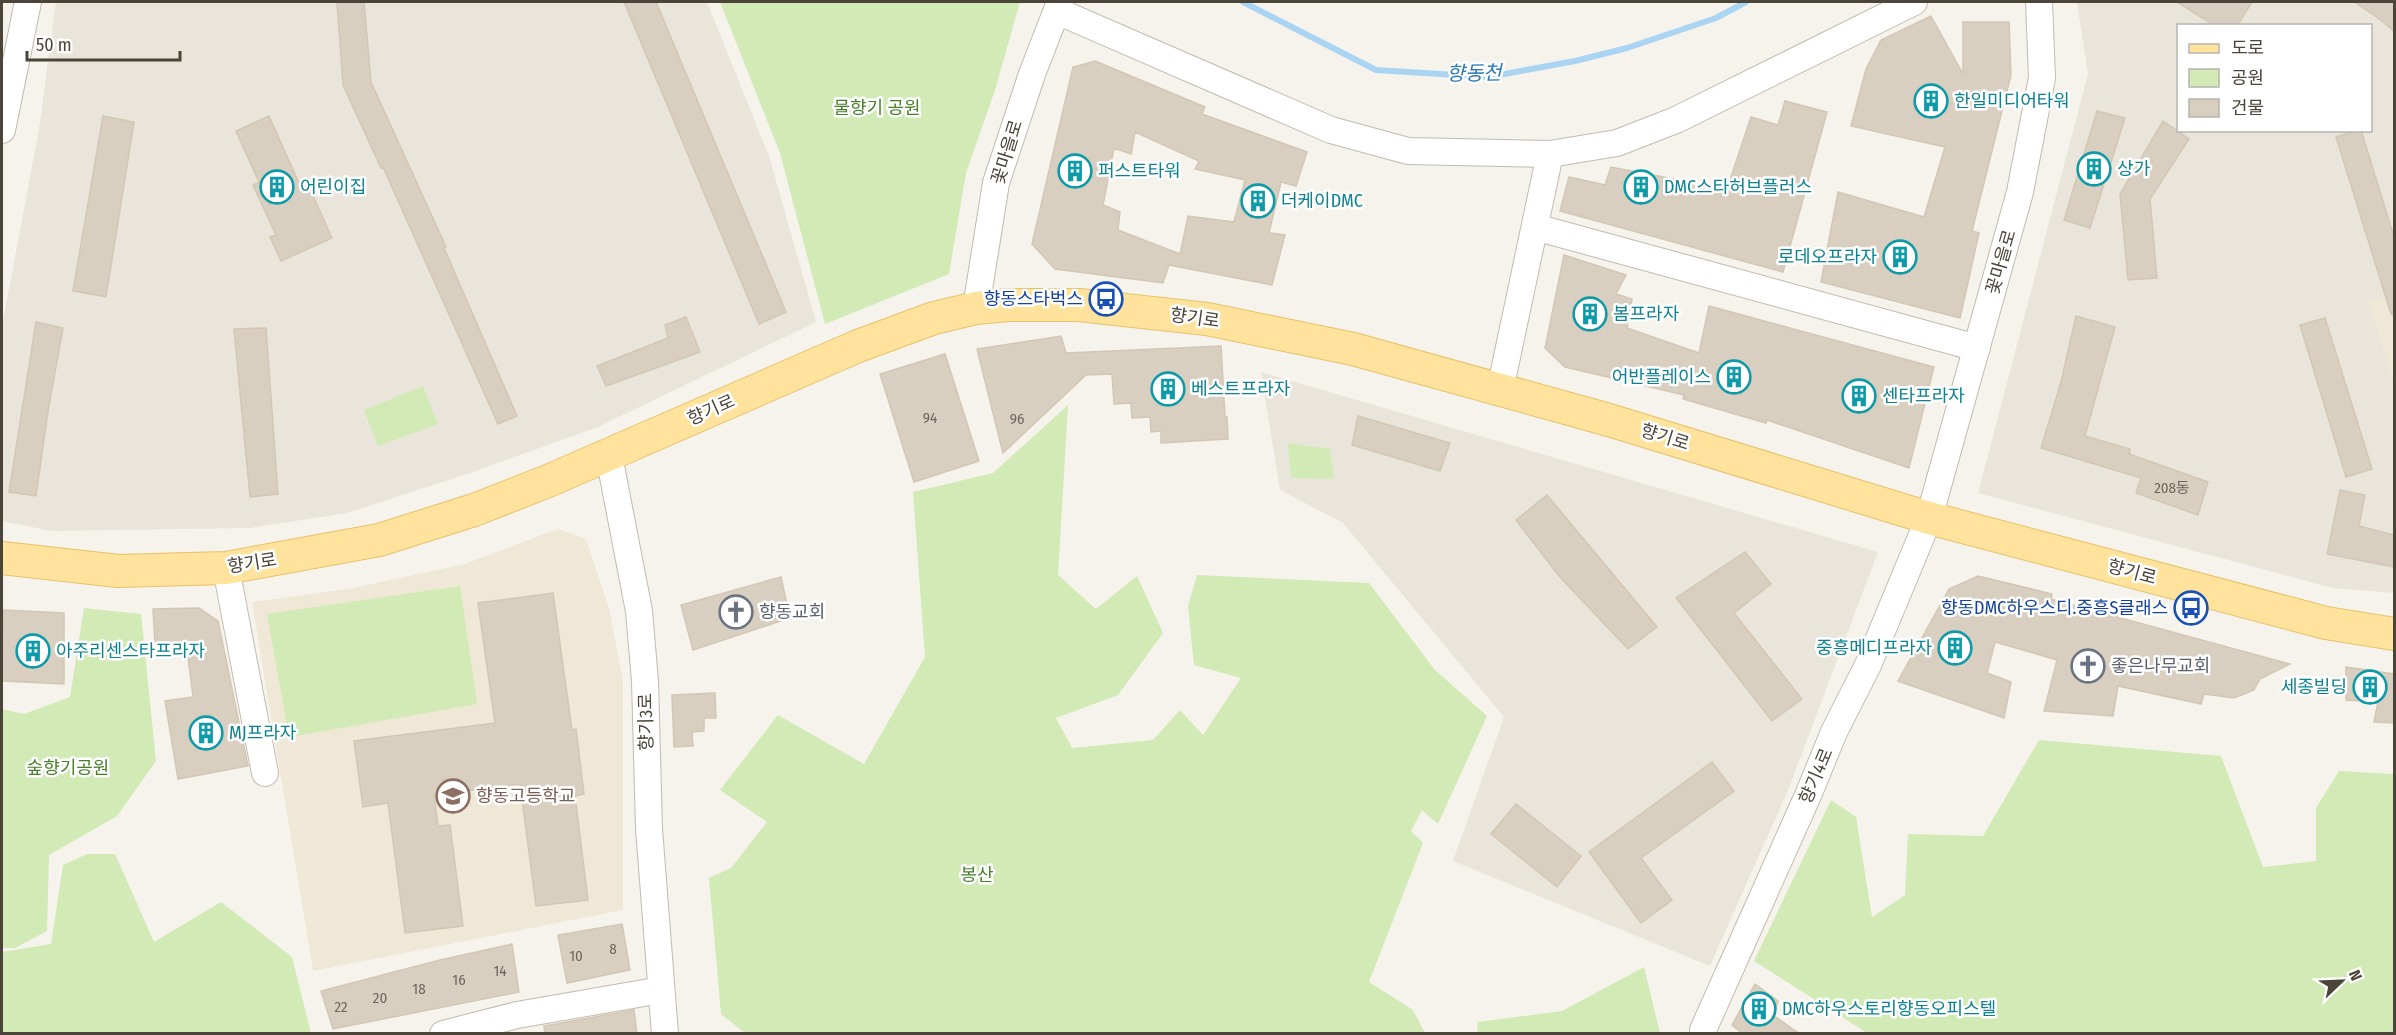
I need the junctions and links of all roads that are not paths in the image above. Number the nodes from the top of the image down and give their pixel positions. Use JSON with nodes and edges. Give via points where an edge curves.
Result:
{"nodes":[{"id":1,"x":28,"y":2,"type":"edge"},
{"id":2,"x":1914,"y":2,"type":"edge"},
{"id":3,"x":2039,"y":2,"type":"edge"},
{"id":4,"x":1058,"y":6,"type":"edge"},
{"id":5,"x":2,"y":130,"type":"edge"},
{"id":6,"x":1550,"y":154,"type":"junction"},
{"id":7,"x":1534,"y":227,"type":"junction"},
{"id":8,"x":976,"y":308,"type":"junction"},
{"id":9,"x":1977,"y":348,"type":"junction"},
{"id":10,"x":1500,"y":390,"type":"junction"},
{"id":11,"x":609,"y":456,"type":"junction"},
{"id":12,"x":1929,"y":518,"type":"junction"},
{"id":13,"x":2,"y":558,"type":"edge"},
{"id":14,"x":225,"y":568,"type":"junction"},
{"id":15,"x":2394,"y":634,"type":"edge"},
{"id":16,"x":265,"y":773,"type":"dead end"},
{"id":17,"x":661,"y":990,"type":"junction"},
{"id":18,"x":443,"y":1034,"type":"edge"},
{"id":19,"x":665,"y":1034,"type":"edge"},
{"id":20,"x":1704,"y":1034,"type":"edge"}],
"edges":[{"from":1,"to":5,"type":"street"},
{"from":2,"to":6,"type":"street","via":[[1676,120],[1617,143]]},
{"from":3,"to":9,"type":"street","name":"꽃마을로","via":[[2042,78],[2020,192]]},
{"from":4,"to":6,"type":"street","via":[[1331,130],[1408,151]]},
{"from":4,"to":8,"type":"street","name":"꽃마을로","via":[[996,183]]},
{"from":6,"to":7,"type":"street"},
{"from":7,"to":9,"type":"street"},
{"from":7,"to":10,"type":"street"},
{"from":8,"to":10,"type":"main road","name":"향기로","via":[[1079,305],[1208,319],[1353,349]]},
{"from":8,"to":11,"type":"main road","name":"향기로","via":[[934,318],[858,346]]},
{"from":9,"to":12,"type":"street","name":"꽃마을로"},
{"from":10,"to":12,"type":"main road","name":"향기로"},
{"from":11,"to":14,"type":"main road","name":"향기로","via":[[474,510],[378,540]]},
{"from":11,"to":17,"type":"street","name":"향기3로","via":[[639,611]]},
{"from":12,"to":15,"type":"main road","name":"향기로","via":[[2326,623]]},
{"from":12,"to":20,"type":"street","name":"향기4로"},
{"from":13,"to":14,"type":"main road","name":"향기로","via":[[118,571]]},
{"from":14,"to":16,"type":"street"},
{"from":17,"to":18,"type":"street","via":[[517,1015]]},
{"from":17,"to":19,"type":"street","name":"향기3로"}]}
